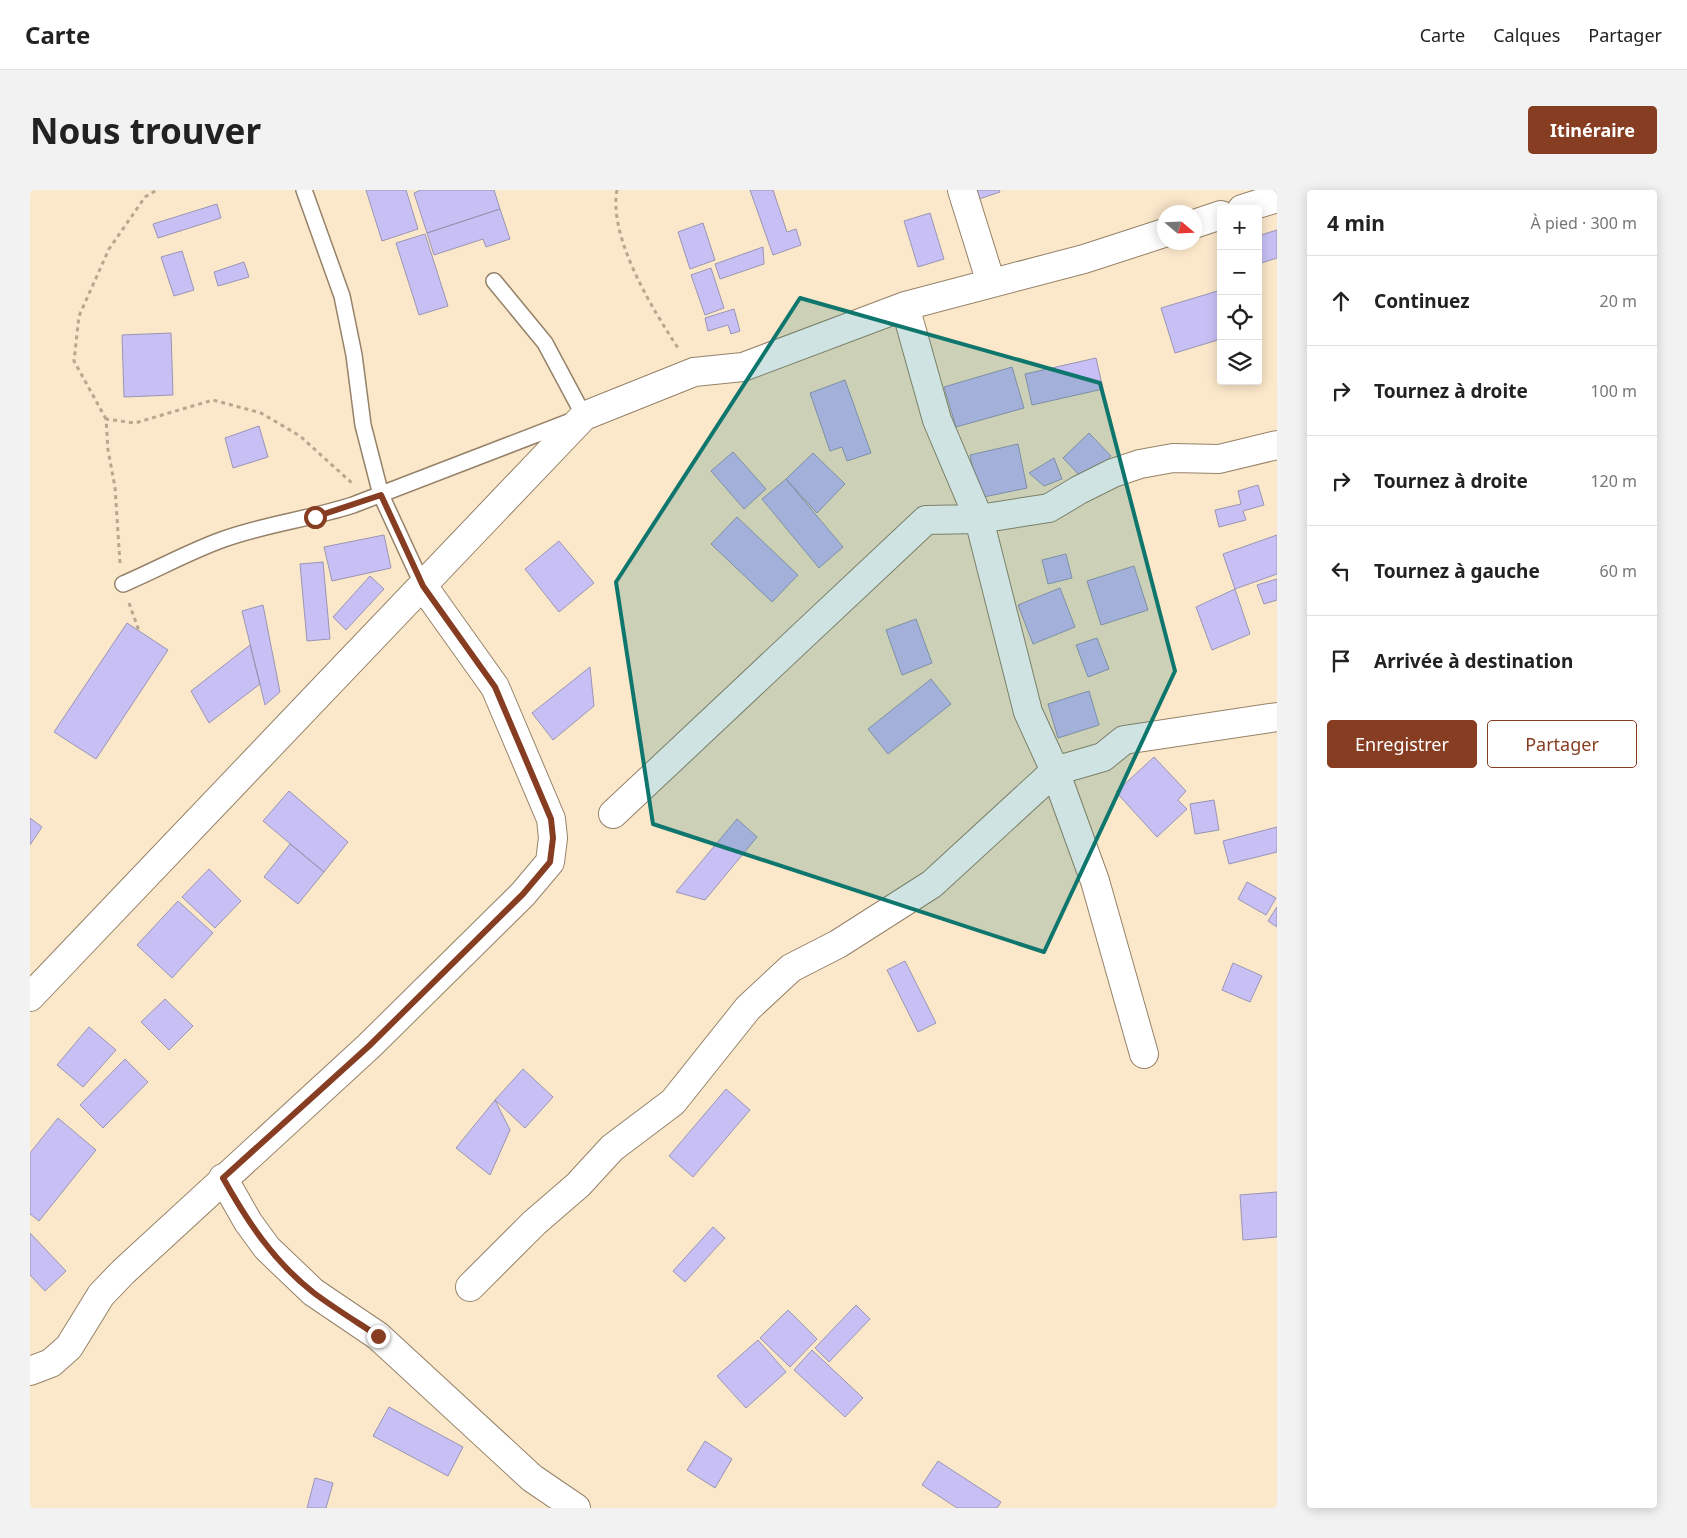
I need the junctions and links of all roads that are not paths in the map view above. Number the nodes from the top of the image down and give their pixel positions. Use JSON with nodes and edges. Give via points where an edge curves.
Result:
{"nodes":[{"id":1,"x":304,"y":190,"type":"edge"},
{"id":2,"x":962,"y":190,"type":"edge"},
{"id":3,"x":1277,"y":198,"type":"edge"},
{"id":4,"x":1255,"y":205,"type":"edge"},
{"id":5,"x":1217,"y":217,"type":"edge"},
{"id":6,"x":1202,"y":222,"type":"edge"},
{"id":7,"x":1157,"y":235,"type":"edge"},
{"id":8,"x":494,"y":281,"type":"dead end"},
{"id":9,"x":991,"y":283,"type":"junction"},
{"id":10,"x":906,"y":306,"type":"junction"},
{"id":11,"x":584,"y":416,"type":"junction"},
{"id":12,"x":1277,"y":445,"type":"edge"},
{"id":13,"x":381,"y":495,"type":"junction"},
{"id":14,"x":979,"y":519,"type":"junction"},
{"id":15,"x":123,"y":584,"type":"road end"},
{"id":16,"x":423,"y":586,"type":"junction"},
{"id":17,"x":1277,"y":717,"type":"edge"},
{"id":18,"x":1055,"y":771,"type":"junction"},
{"id":19,"x":613,"y":814,"type":"dead end"},
{"id":20,"x":30,"y":998,"type":"edge"},
{"id":21,"x":1144,"y":1054,"type":"dead end"},
{"id":22,"x":223,"y":1178,"type":"junction"},
{"id":23,"x":470,"y":1287,"type":"dead end"},
{"id":24,"x":30,"y":1371,"type":"edge"},
{"id":25,"x":576,"y":1508,"type":"edge"}],
"edges":[{"from":1,"to":13,"type":"lane","via":[[342,296],[363,425]]},
{"from":2,"to":9,"type":"street"},
{"from":3,"to":4,"type":"street"},
{"from":5,"to":6,"type":"street"},
{"from":7,"to":9,"type":"street"},
{"from":8,"to":11,"type":"lane","via":[[545,344]]},
{"from":9,"to":10,"type":"street"},
{"from":10,"to":11,"type":"street","via":[[743,366],[694,372]]},
{"from":10,"to":14,"type":"street","via":[[937,420]]},
{"from":11,"to":13,"type":"lane"},
{"from":11,"to":16,"type":"street"},
{"from":12,"to":14,"type":"street","via":[[1219,459],[1173,458],[1140,464],[1113,473],[1049,508]]},
{"from":13,"to":15,"type":"lane","via":[[315,517],[272,523],[222,539]]},
{"from":13,"to":16,"type":"lane"},
{"from":14,"to":18,"type":"street","via":[[1028,712]]},
{"from":14,"to":19,"type":"street","via":[[926,520]]},
{"from":16,"to":20,"type":"street"},
{"from":16,"to":22,"type":"street","via":[[495,687],[551,819],[550,862],[523,894],[369,1046]]},
{"from":17,"to":18,"type":"street","via":[[1124,740],[1103,757]]},
{"from":18,"to":21,"type":"street","via":[[1096,882]]},
{"from":18,"to":23,"type":"street","via":[[932,884],[838,944],[791,968],[748,1008],[673,1102],[612,1148],[578,1185],[534,1223]]},
{"from":22,"to":24,"type":"street","via":[[101,1295],[69,1347],[51,1363]]},
{"from":22,"to":25,"type":"street","via":[[267,1248],[312,1292],[378,1336],[532,1478]]}]}
